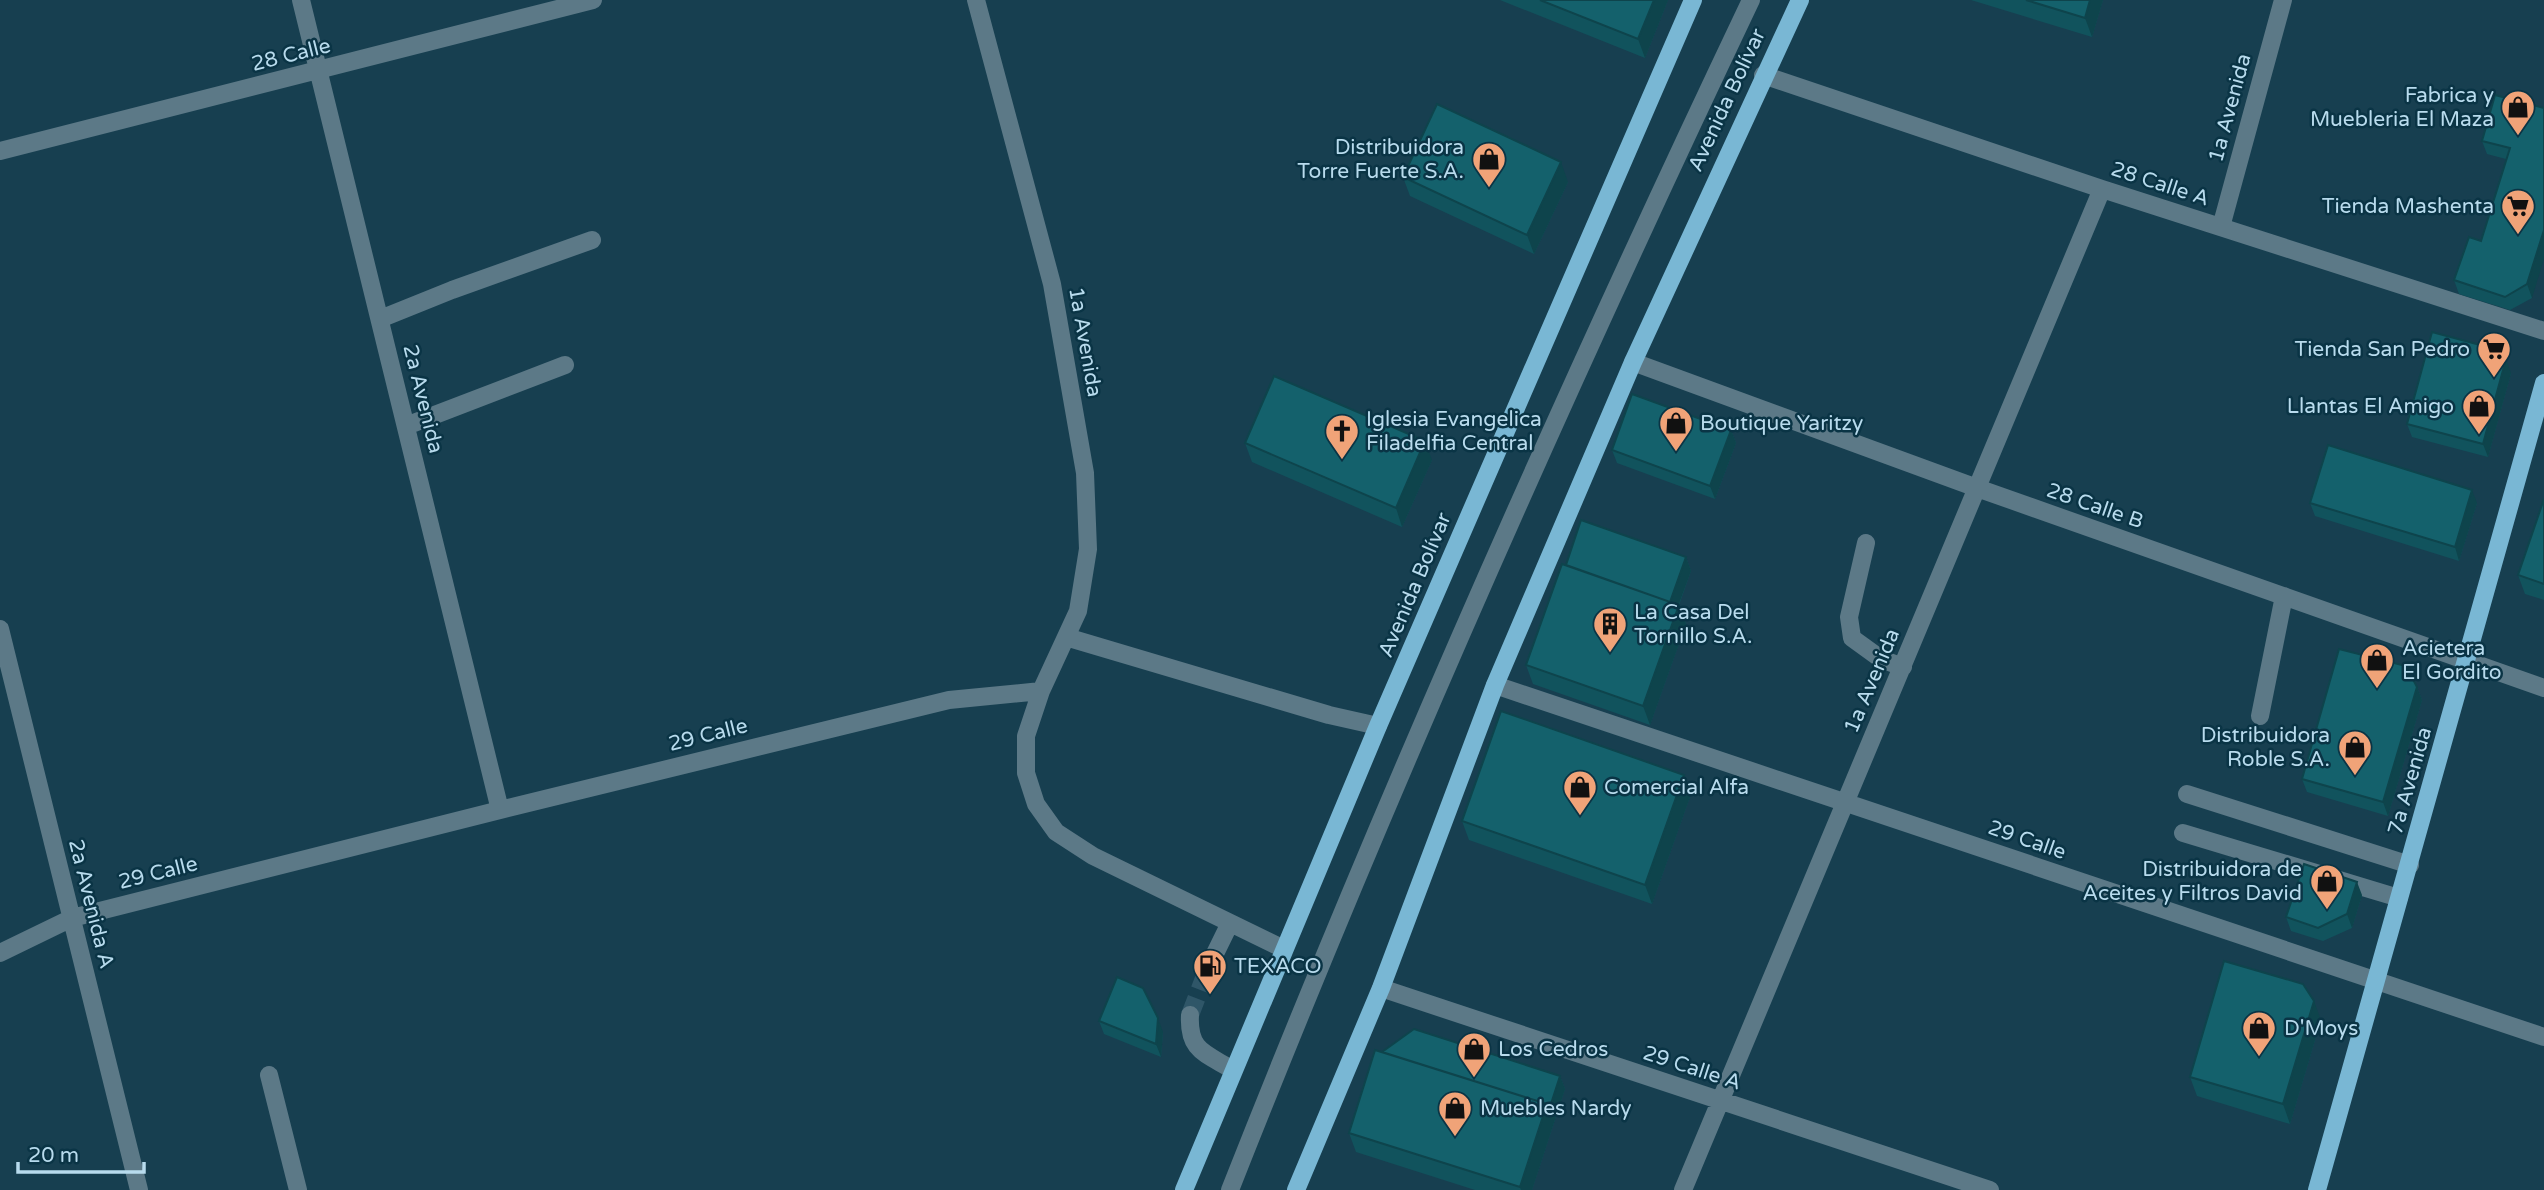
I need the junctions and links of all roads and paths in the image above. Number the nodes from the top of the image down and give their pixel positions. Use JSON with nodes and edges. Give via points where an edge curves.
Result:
{"nodes":[{"id":1,"x":301,"y":0,"type":"edge"},
{"id":2,"x":593,"y":0,"type":"edge"},
{"id":3,"x":976,"y":0,"type":"edge"},
{"id":4,"x":1693,"y":0,"type":"edge"},
{"id":5,"x":1751,"y":0,"type":"edge"},
{"id":6,"x":1800,"y":0,"type":"edge"},
{"id":7,"x":2283,"y":0,"type":"edge"},
{"id":8,"x":320,"y":72,"type":"junction"},
{"id":9,"x":1763,"y":75,"type":"junction"},
{"id":10,"x":0,"y":151,"type":"edge"},
{"id":11,"x":2102,"y":189,"type":"junction"},
{"id":12,"x":2221,"y":227,"type":"junction"},
{"id":13,"x":592,"y":240,"type":"dead end"},
{"id":14,"x":380,"y":319,"type":"junction"},
{"id":15,"x":2544,"y":331,"type":"edge"},
{"id":16,"x":1633,"y":362,"type":"junction"},
{"id":17,"x":565,"y":365,"type":"dead end"},
{"id":18,"x":2544,"y":383,"type":"edge"},
{"id":19,"x":406,"y":426,"type":"junction"},
{"id":20,"x":1977,"y":488,"type":"junction"},
{"id":21,"x":1866,"y":543,"type":"dead end"},
{"id":22,"x":2284,"y":596,"type":"junction"},
{"id":23,"x":0,"y":629,"type":"edge"},
{"id":24,"x":1066,"y":637,"type":"junction"},
{"id":25,"x":2467,"y":660,"type":"junction"},
{"id":26,"x":1903,"y":667,"type":"junction"},
{"id":27,"x":1495,"y":685,"type":"junction"},
{"id":28,"x":2544,"y":688,"type":"edge"},
{"id":29,"x":1041,"y":691,"type":"junction"},
{"id":30,"x":2260,"y":716,"type":"dead end"},
{"id":31,"x":1378,"y":726,"type":"junction"},
{"id":32,"x":2187,"y":794,"type":"dead end"},
{"id":33,"x":1845,"y":803,"type":"junction"},
{"id":34,"x":500,"y":810,"type":"junction"},
{"id":35,"x":2183,"y":833,"type":"dead end"},
{"id":36,"x":2410,"y":865,"type":"junction"},
{"id":37,"x":2399,"y":898,"type":"junction"},
{"id":38,"x":72,"y":918,"type":"junction"},
{"id":39,"x":1230,"y":923,"type":"junction"},
{"id":40,"x":1284,"y":949,"type":"junction"},
{"id":41,"x":0,"y":953,"type":"edge"},
{"id":42,"x":1208,"y":968,"type":"tunnel mouth"},
{"id":43,"x":2377,"y":981,"type":"junction"},
{"id":44,"x":1381,"y":988,"type":"junction"},
{"id":45,"x":1190,"y":1015,"type":"tunnel mouth"},
{"id":46,"x":2544,"y":1037,"type":"edge"},
{"id":47,"x":1233,"y":1070,"type":"junction"},
{"id":48,"x":270,"y":1075,"type":"dead end"},
{"id":49,"x":1721,"y":1101,"type":"junction"},
{"id":50,"x":139,"y":1190,"type":"edge"},
{"id":51,"x":298,"y":1190,"type":"edge"},
{"id":52,"x":1184,"y":1190,"type":"edge"},
{"id":53,"x":1230,"y":1190,"type":"edge"},
{"id":54,"x":1296,"y":1190,"type":"edge"},
{"id":55,"x":1684,"y":1190,"type":"edge"},
{"id":56,"x":1990,"y":1190,"type":"edge"},
{"id":57,"x":2317,"y":1190,"type":"edge"}],
"edges":[{"from":1,"to":8,"type":"street","name":"2a Avenida"},
{"from":2,"to":8,"type":"street","name":"28 Calle"},
{"from":3,"to":24,"type":"street","name":"1a Avenida","via":[[1052,284],[1085,472],[1088,549],[1078,611]]},
{"from":4,"to":31,"type":"main road","name":"Avenida Bolívar"},
{"from":5,"to":53,"type":"street","via":[[1656,199],[1437,688]]},
{"from":6,"to":9,"type":"main road","name":"Avenida Bolívar"},
{"from":7,"to":12,"type":"street","name":"1a Avenida"},
{"from":8,"to":10,"type":"street","name":"28 Calle"},
{"from":8,"to":14,"type":"street","name":"2a Avenida"},
{"from":9,"to":11,"type":"street","name":"28 Calle A"},
{"from":9,"to":16,"type":"main road","name":"Avenida Bolívar"},
{"from":11,"to":12,"type":"street","name":"28 Calle A"},
{"from":11,"to":20,"type":"street","name":"1a Avenida"},
{"from":12,"to":15,"type":"street","name":"28 Calle A"},
{"from":13,"to":14,"type":"street"},
{"from":14,"to":19,"type":"street","name":"2a Avenida"},
{"from":16,"to":20,"type":"street","name":"28 Calle B"},
{"from":16,"to":27,"type":"main road","name":"Avenida Bolívar"},
{"from":17,"to":19,"type":"street"},
{"from":18,"to":25,"type":"main road","name":"7a Avenida"},
{"from":19,"to":34,"type":"street","name":"2a Avenida"},
{"from":20,"to":22,"type":"street","name":"28 Calle B"},
{"from":20,"to":26,"type":"street","name":"1a Avenida"},
{"from":21,"to":26,"type":"street","via":[[1849,617],[1852,638],[1881,659]]},
{"from":22,"to":25,"type":"street","name":"28 Calle B"},
{"from":22,"to":30,"type":"street"},
{"from":23,"to":38,"type":"street","name":"2a Avenida A"},
{"from":24,"to":29,"type":"street","name":"1a Avenida"},
{"from":24,"to":31,"type":"street"},
{"from":25,"to":28,"type":"street","name":"28 Calle B"},
{"from":25,"to":36,"type":"main road","name":"7a Avenida"},
{"from":26,"to":33,"type":"street","name":"1a Avenida"},
{"from":27,"to":33,"type":"street","name":"29 Calle"},
{"from":27,"to":44,"type":"main road","name":"Avenida Bolívar"},
{"from":29,"to":34,"type":"street","name":"29 Calle","via":[[949,700]]},
{"from":29,"to":39,"type":"street","via":[[1026,736],[1026,773],[1036,804],[1056,832],[1093,856]]},
{"from":31,"to":40,"type":"main road","name":"Avenida Bolívar"},
{"from":32,"to":36,"type":"street"},
{"from":33,"to":43,"type":"street","name":"29 Calle"},
{"from":33,"to":49,"type":"street","name":"1a Avenida"},
{"from":34,"to":38,"type":"street","name":"29 Calle"},
{"from":35,"to":37,"type":"street"},
{"from":36,"to":37,"type":"main road","name":"7a Avenida"},
{"from":37,"to":43,"type":"main road","name":"7a Avenida"},
{"from":38,"to":41,"type":"street","name":"29 Calle"},
{"from":38,"to":50,"type":"street","name":"2a Avenida A"},
{"from":39,"to":40,"type":"street"},
{"from":39,"to":42,"type":"street"},
{"from":40,"to":47,"type":"main road","name":"Avenida Bolívar"},
{"from":43,"to":46,"type":"street","name":"29 Calle"},
{"from":43,"to":57,"type":"main road","name":"7a Avenida"},
{"from":44,"to":49,"type":"street","name":"29 Calle A"},
{"from":44,"to":54,"type":"main road","name":"Avenida Bolívar"},
{"from":45,"to":47,"type":"street","via":[[1196,1048]]},
{"from":47,"to":52,"type":"main road","name":"Avenida Bolívar"},
{"from":48,"to":51,"type":"street"},
{"from":49,"to":55,"type":"street","name":"1a Avenida"},
{"from":49,"to":56,"type":"street","name":"29 Calle A"}]}
